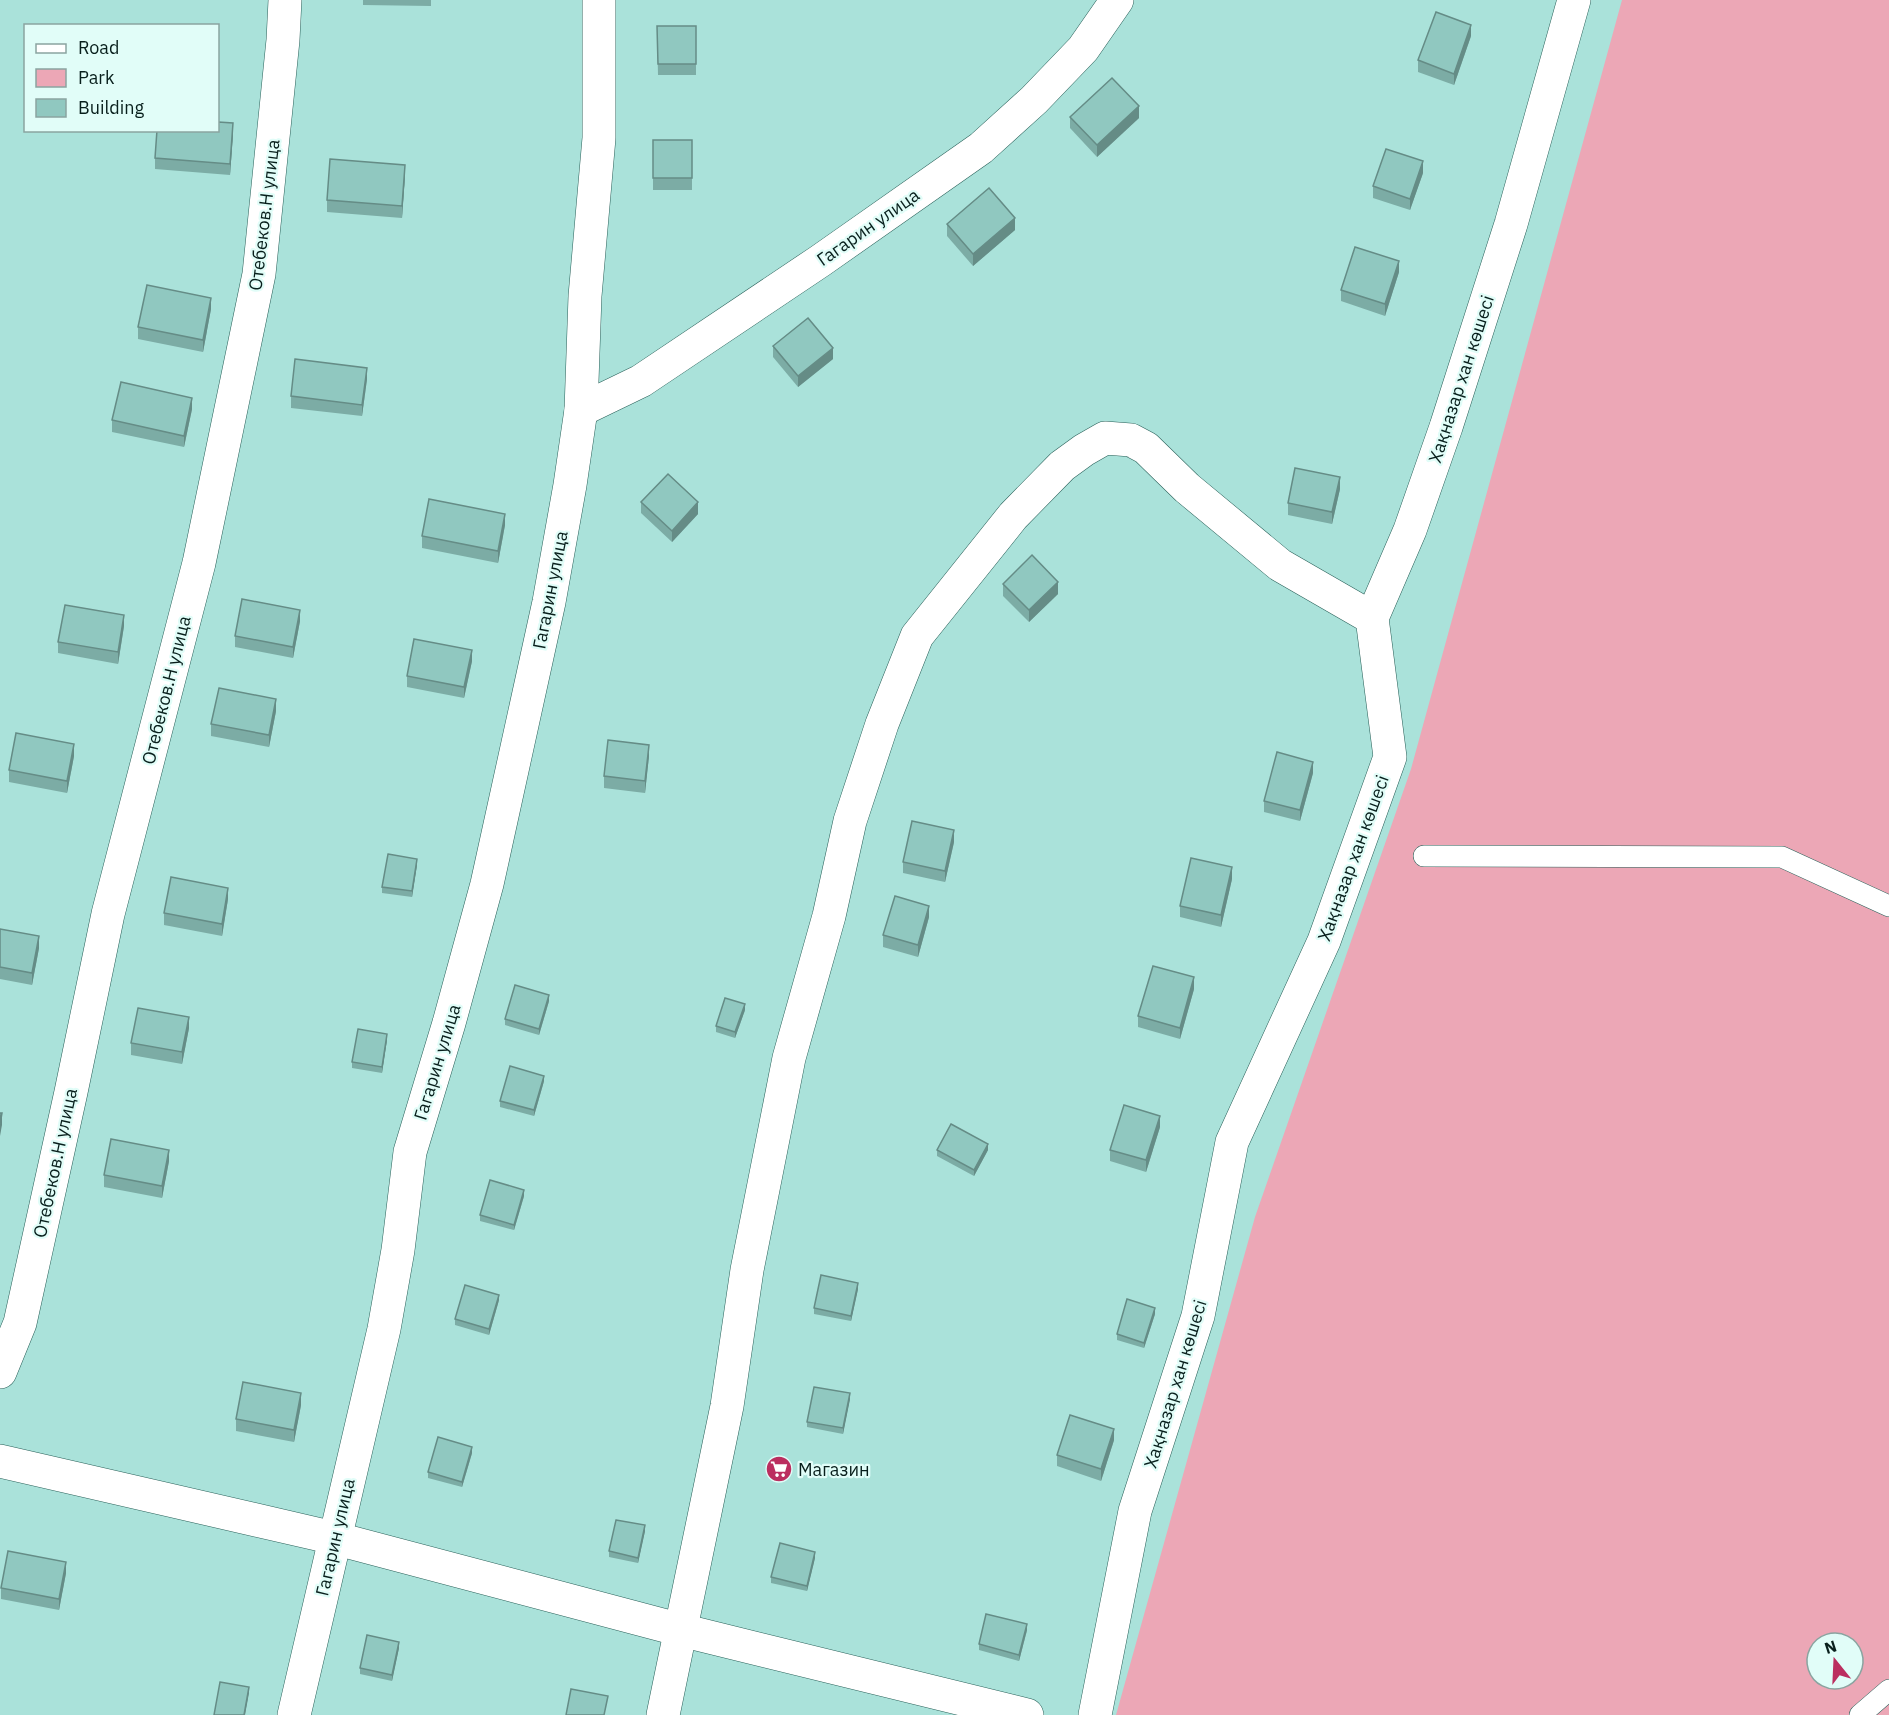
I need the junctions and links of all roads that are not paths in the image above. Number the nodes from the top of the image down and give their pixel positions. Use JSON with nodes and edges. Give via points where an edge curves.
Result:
{"nodes":[{"id":1,"x":285,"y":0,"type":"edge"},
{"id":2,"x":599,"y":0,"type":"edge"},
{"id":3,"x":1117,"y":0,"type":"edge"},
{"id":4,"x":1574,"y":0,"type":"edge"},
{"id":5,"x":581,"y":410,"type":"junction"},
{"id":6,"x":1372,"y":618,"type":"junction"},
{"id":7,"x":1424,"y":856,"type":"dead end"},
{"id":8,"x":1889,"y":906,"type":"edge"},
{"id":9,"x":0,"y":1371,"type":"edge"},
{"id":10,"x":0,"y":1461,"type":"edge"},
{"id":11,"x":334,"y":1538,"type":"junction"},
{"id":12,"x":681,"y":1630,"type":"junction"},
{"id":13,"x":1889,"y":1690,"type":"edge"},
{"id":14,"x":294,"y":1715,"type":"edge"},
{"id":15,"x":663,"y":1715,"type":"edge"},
{"id":16,"x":1027,"y":1715,"type":"edge"},
{"id":17,"x":1095,"y":1715,"type":"edge"},
{"id":18,"x":1860,"y":1715,"type":"edge"}],
"edges":[{"from":1,"to":9,"type":"street","name":"Отебеков.Н улица","via":[[259,274],[199,563],[108,914],[20,1323]]},
{"from":2,"to":5,"type":"street","name":"Гагарин улица","via":[[599,138],[585,296]]},
{"from":3,"to":5,"type":"street","name":"Гагарин улица","via":[[1083,49],[981,148],[641,381]]},
{"from":4,"to":6,"type":"street","name":"Хақназар хан көшесі","via":[[1511,224],[1446,427],[1410,530]]},
{"from":5,"to":11,"type":"street","name":"Гагарин улица","via":[[549,602],[487,884],[410,1152],[384,1329]]},
{"from":6,"to":12,"type":"street","via":[[1280,565],[1187,488],[1146,448],[1131,440],[1105,438],[1062,466],[1013,516],[917,636],[850,821],[829,916],[789,1058],[749,1258],[727,1406]]},
{"from":6,"to":17,"type":"street","name":"Хақназар хан көшесі","via":[[1390,757],[1324,941],[1232,1142],[1198,1316],[1135,1511]]},
{"from":7,"to":8,"type":"lane","via":[[1782,857]]},
{"from":10,"to":11,"type":"street"},
{"from":11,"to":12,"type":"street"},
{"from":11,"to":14,"type":"street","name":"Гагарин улица"},
{"from":12,"to":15,"type":"street"},
{"from":12,"to":16,"type":"street"},
{"from":13,"to":18,"type":"lane"}]}
